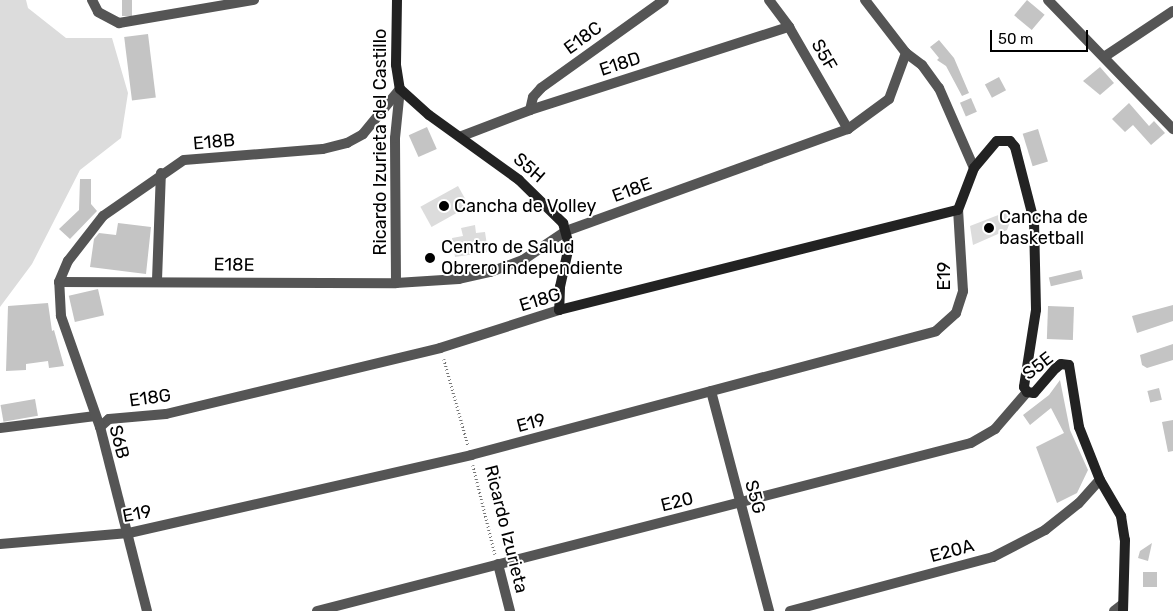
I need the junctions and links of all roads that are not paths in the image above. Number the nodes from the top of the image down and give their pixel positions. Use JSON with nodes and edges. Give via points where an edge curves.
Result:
{"nodes":[{"id":1,"x":92,"y":0,"type":"edge"},
{"id":2,"x":254,"y":0,"type":"edge"},
{"id":3,"x":397,"y":0,"type":"edge"},
{"id":4,"x":664,"y":0,"type":"edge"},
{"id":5,"x":769,"y":0,"type":"edge"},
{"id":6,"x":865,"y":0,"type":"edge"},
{"id":7,"x":1048,"y":0,"type":"edge"},
{"id":8,"x":1173,"y":11,"type":"edge"},
{"id":9,"x":789,"y":27,"type":"junction"},
{"id":10,"x":906,"y":53,"type":"junction"},
{"id":11,"x":1104,"y":57,"type":"junction"},
{"id":12,"x":400,"y":89,"type":"junction"},
{"id":13,"x":530,"y":110,"type":"junction"},
{"id":14,"x":1173,"y":128,"type":"edge"},
{"id":15,"x":848,"y":129,"type":"junction"},
{"id":16,"x":462,"y":136,"type":"junction"},
{"id":17,"x":974,"y":168,"type":"junction"},
{"id":18,"x":161,"y":174,"type":"junction"},
{"id":19,"x":958,"y":210,"type":"junction"},
{"id":20,"x":566,"y":231,"type":"junction"},
{"id":21,"x":157,"y":280,"type":"junction"},
{"id":22,"x":60,"y":282,"type":"junction"},
{"id":23,"x":396,"y":283,"type":"junction"},
{"id":24,"x":559,"y":310,"type":"junction"},
{"id":25,"x":711,"y":391,"type":"junction"},
{"id":26,"x":1027,"y":392,"type":"junction"},
{"id":27,"x":95,"y":416,"type":"junction"},
{"id":28,"x":100,"y":427,"type":"junction"},
{"id":29,"x":0,"y":428,"type":"edge"},
{"id":30,"x":1100,"y":480,"type":"junction"},
{"id":31,"x":739,"y":504,"type":"junction"},
{"id":32,"x":129,"y":533,"type":"junction"},
{"id":33,"x":0,"y":544,"type":"edge"},
{"id":34,"x":498,"y":564,"type":"junction"},
{"id":35,"x":1123,"y":607,"type":"edge"},
{"id":36,"x":147,"y":611,"type":"edge"},
{"id":37,"x":317,"y":611,"type":"edge"},
{"id":38,"x":510,"y":611,"type":"edge"},
{"id":39,"x":769,"y":611,"type":"edge"},
{"id":40,"x":790,"y":611,"type":"edge"},
{"id":41,"x":1114,"y":611,"type":"edge"}],
"edges":[{"from":1,"to":2,"type":"street","via":[[107,19],[119,23]]},
{"from":3,"to":12,"type":"street","name":"Ricardo Izurieta del Castillo","via":[[396,65]]},
{"from":4,"to":13,"type":"street","name":"E18C","via":[[542,88],[533,97]]},
{"from":5,"to":9,"type":"street","name":"S5F"},
{"from":6,"to":10,"type":"street"},
{"from":7,"to":11,"type":"street"},
{"from":8,"to":11,"type":"street"},
{"from":9,"to":13,"type":"street","name":"E18D"},
{"from":9,"to":15,"type":"street","name":"S5F"},
{"from":10,"to":15,"type":"street","name":"E18E","via":[[890,99]]},
{"from":10,"to":17,"type":"street","via":[[922,65],[939,88]]},
{"from":11,"to":14,"type":"street"},
{"from":12,"to":16,"type":"street","name":"S5H","via":[[429,115]]},
{"from":12,"to":18,"type":"street","name":"E18B","via":[[363,134],[347,143],[323,149],[184,160]]},
{"from":12,"to":23,"type":"street","name":"Ricardo Izurieta del Castillo","via":[[395,138]]},
{"from":13,"to":16,"type":"street","name":"E18D"},
{"from":15,"to":20,"type":"street","name":"E18E"},
{"from":16,"to":20,"type":"street","name":"S5H","via":[[519,180],[547,206]]},
{"from":17,"to":19,"type":"street"},
{"from":17,"to":26,"type":"street","name":"S5E","via":[[997,141],[1010,141],[1015,148],[1034,221],[1036,310],[1024,382]]},
{"from":18,"to":21,"type":"street"},
{"from":18,"to":22,"type":"street","name":"E18B","via":[[103,216],[68,261]]},
{"from":19,"to":24,"type":"street","name":"E18G"},
{"from":19,"to":25,"type":"street","name":"E19","via":[[963,291],[956,313],[936,331]]},
{"from":20,"to":23,"type":"street","name":"E18E","via":[[523,260],[490,272],[459,279]]},
{"from":20,"to":24,"type":"street","via":[[569,246],[560,287]]},
{"from":21,"to":22,"type":"street","name":"E18E"},
{"from":21,"to":23,"type":"street","name":"E18E"},
{"from":22,"to":27,"type":"street","name":"S6B","via":[[61,316]]},
{"from":24,"to":28,"type":"street","name":"E18G","via":[[440,348],[166,414],[109,419]]},
{"from":25,"to":31,"type":"street","name":"S5G"},
{"from":25,"to":32,"type":"street","name":"E19","via":[[471,455]]},
{"from":26,"to":30,"type":"street","name":"S5E","via":[[1037,391],[1061,364],[1069,366],[1079,427]]},
{"from":26,"to":31,"type":"street","name":"E20","via":[[995,429],[971,443]]},
{"from":27,"to":28,"type":"street","name":"S6B"},
{"from":27,"to":29,"type":"street"},
{"from":28,"to":32,"type":"street","name":"S6B"},
{"from":30,"to":35,"type":"street","name":"S5E","via":[[1121,516],[1125,540]]},
{"from":30,"to":40,"type":"street","name":"E20A","via":[[1079,503],[1045,530],[993,556]]},
{"from":31,"to":34,"type":"street","name":"E20"},
{"from":31,"to":39,"type":"street","name":"S5G"},
{"from":32,"to":33,"type":"street","name":"E19"},
{"from":32,"to":36,"type":"street","name":"S6B"},
{"from":34,"to":37,"type":"street","name":"E20"},
{"from":34,"to":38,"type":"street","name":"Ricardo Izurieta"},
{"from":35,"to":41,"type":"street"}]}
